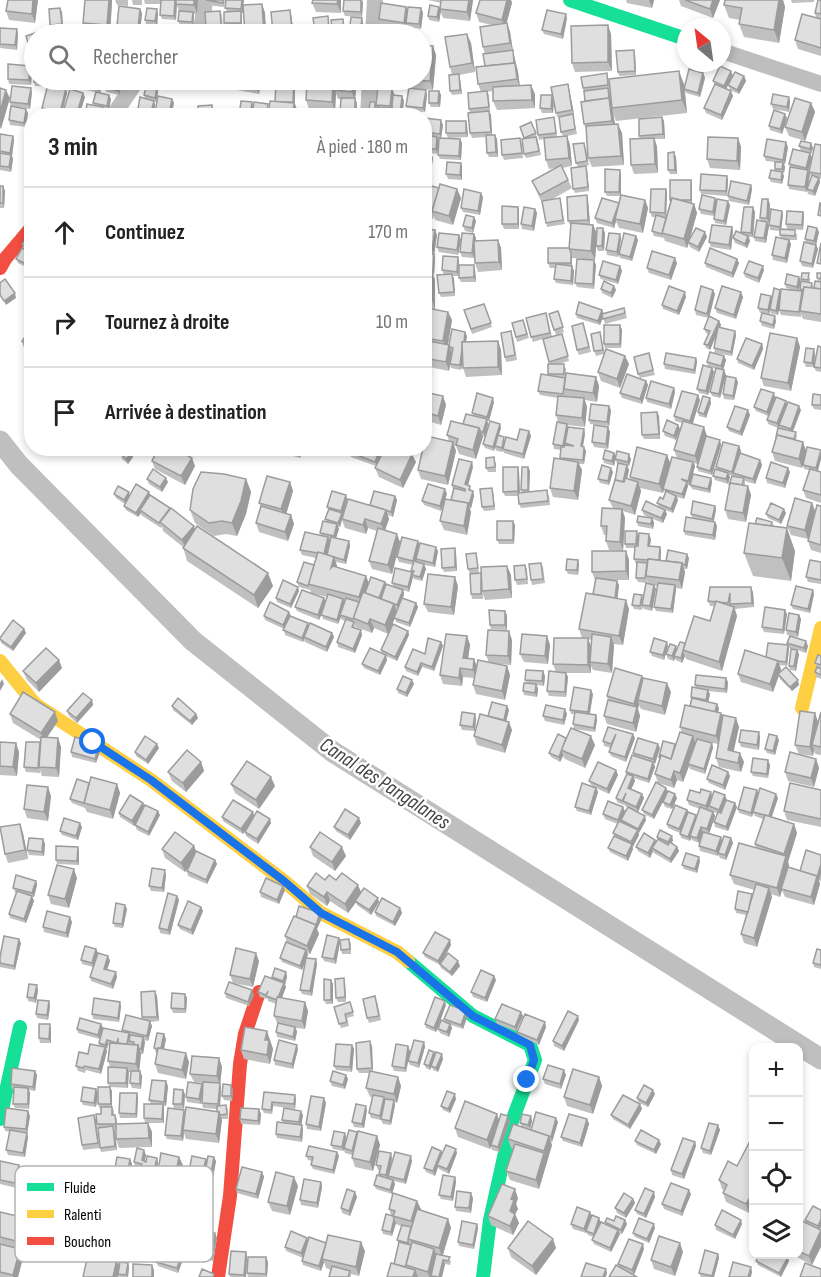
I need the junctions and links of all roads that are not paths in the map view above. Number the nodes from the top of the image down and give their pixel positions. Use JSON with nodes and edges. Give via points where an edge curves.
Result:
{"nodes":[{"id":1,"x":205,"y":0,"type":"edge"},
{"id":2,"x":375,"y":0,"type":"edge"},
{"id":3,"x":570,"y":0,"type":"edge"},
{"id":4,"x":202,"y":24,"type":"edge"},
{"id":5,"x":374,"y":24,"type":"edge"},
{"id":6,"x":677,"y":36,"type":"edge"},
{"id":7,"x":731,"y":54,"type":"edge"},
{"id":8,"x":821,"y":84,"type":"edge"},
{"id":9,"x":130,"y":90,"type":"edge"},
{"id":10,"x":369,"y":90,"type":"edge"},
{"id":11,"x":118,"y":108,"type":"edge"},
{"id":12,"x":368,"y":108,"type":"edge"},
{"id":13,"x":24,"y":236,"type":"edge"},
{"id":14,"x":0,"y":268,"type":"edge"},
{"id":15,"x":821,"y":628,"type":"edge"},
{"id":16,"x":0,"y":662,"type":"edge"},
{"id":17,"x":802,"y":708,"type":"dead end"},
{"id":18,"x":259,"y":992,"type":"edge"},
{"id":19,"x":20,"y":1027,"type":"dead end"},
{"id":20,"x":0,"y":1119,"type":"edge"},
{"id":21,"x":218,"y":1277,"type":"edge"},
{"id":22,"x":483,"y":1277,"type":"edge"}],
"edges":[{"from":1,"to":4,"type":"street"},
{"from":2,"to":5,"type":"street"},
{"from":3,"to":6,"type":"street"},
{"from":7,"to":8,"type":"street"},
{"from":9,"to":11,"type":"street"},
{"from":10,"to":12,"type":"street"},
{"from":13,"to":14,"type":"street"},
{"from":15,"to":17,"type":"street"},
{"from":16,"to":22,"type":"street","via":[[35,704],[151,780],[321,913],[397,952],[473,1016],[530,1045],[534,1060],[512,1121],[490,1220]]},
{"from":18,"to":21,"type":"street","via":[[243,1044],[230,1196]]},
{"from":19,"to":20,"type":"street"}]}
